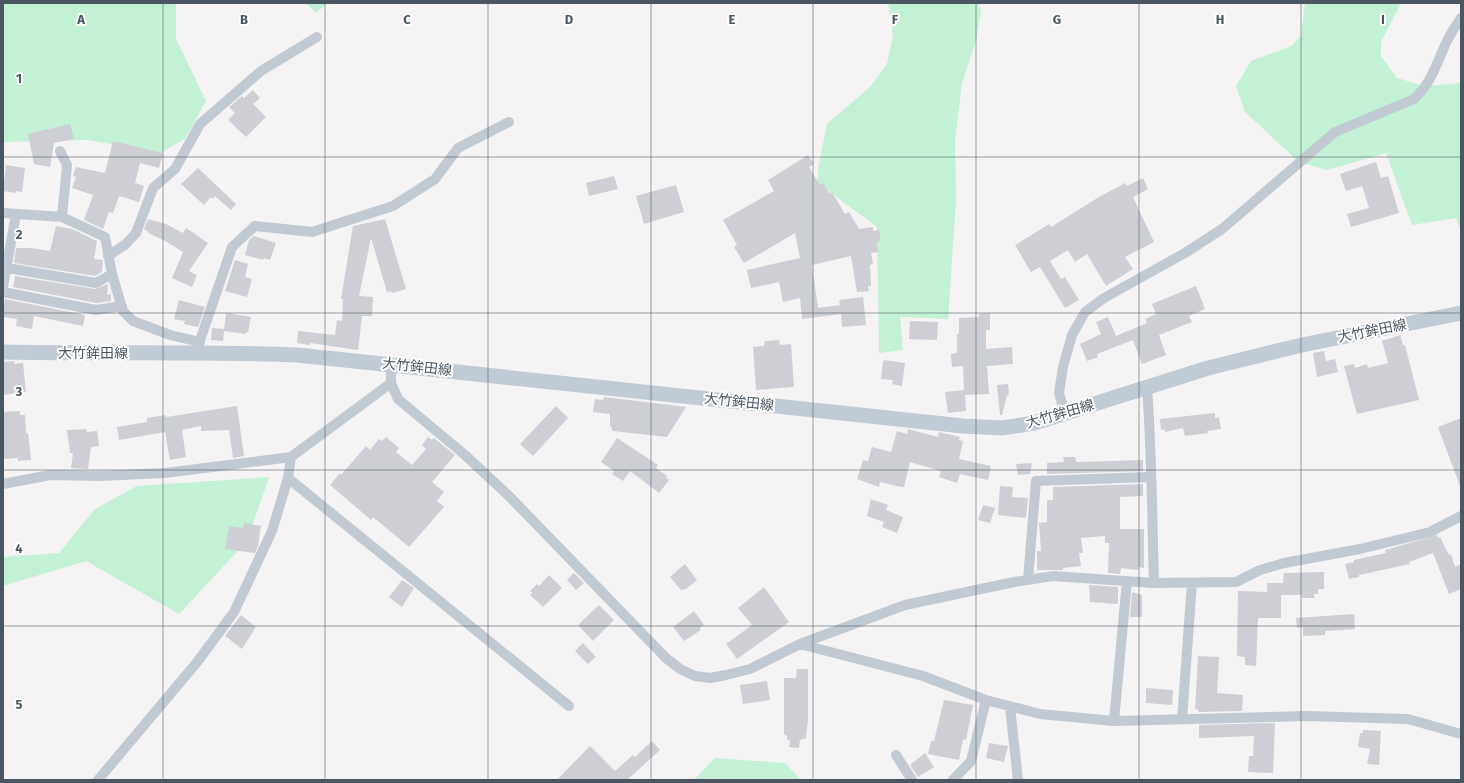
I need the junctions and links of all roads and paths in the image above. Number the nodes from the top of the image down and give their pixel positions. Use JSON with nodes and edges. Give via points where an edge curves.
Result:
{"nodes":[{"id":1,"x":1461,"y":18,"type":"edge"},
{"id":2,"x":317,"y":38,"type":"dead end"},
{"id":3,"x":509,"y":122,"type":"dead end"},
{"id":4,"x":60,"y":151,"type":"dead end"},
{"id":5,"x":3,"y":213,"type":"edge"},
{"id":6,"x":16,"y":214,"type":"junction"},
{"id":7,"x":62,"y":217,"type":"junction"},
{"id":8,"x":6,"y":248,"type":"edge"},
{"id":9,"x":108,"y":256,"type":"junction"},
{"id":10,"x":7,"y":268,"type":"junction"},
{"id":11,"x":112,"y":274,"type":"junction"},
{"id":12,"x":3,"y":287,"type":"edge"},
{"id":13,"x":3,"y":292,"type":"edge"},
{"id":14,"x":122,"y":306,"type":"junction"},
{"id":15,"x":1461,"y":313,"type":"edge"},
{"id":16,"x":198,"y":347,"type":"junction"},
{"id":17,"x":3,"y":352,"type":"edge"},
{"id":18,"x":391,"y":364,"type":"junction"},
{"id":19,"x":390,"y":383,"type":"junction"},
{"id":20,"x":1147,"y":388,"type":"junction"},
{"id":21,"x":1065,"y":414,"type":"junction"},
{"id":22,"x":291,"y":457,"type":"junction"},
{"id":23,"x":1150,"y":477,"type":"junction"},
{"id":24,"x":288,"y":478,"type":"junction"},
{"id":25,"x":3,"y":484,"type":"edge"},
{"id":26,"x":1461,"y":516,"type":"edge"},
{"id":27,"x":1028,"y":580,"type":"junction"},
{"id":28,"x":1127,"y":581,"type":"junction"},
{"id":29,"x":1154,"y":583,"type":"junction"},
{"id":30,"x":1192,"y":583,"type":"junction"},
{"id":31,"x":800,"y":644,"type":"junction"},
{"id":32,"x":986,"y":700,"type":"junction"},
{"id":33,"x":569,"y":706,"type":"dead end"},
{"id":34,"x":1010,"y":707,"type":"junction"},
{"id":35,"x":1182,"y":719,"type":"junction"},
{"id":36,"x":1114,"y":721,"type":"junction"},
{"id":37,"x":1461,"y":734,"type":"edge"},
{"id":38,"x":896,"y":755,"type":"dead end"},
{"id":39,"x":98,"y":780,"type":"edge"},
{"id":40,"x":912,"y":780,"type":"edge"},
{"id":41,"x":953,"y":780,"type":"edge"},
{"id":42,"x":1018,"y":780,"type":"edge"}],
"edges":[{"from":1,"to":21,"type":"street","via":[[1449,37],[1430,80],[1414,99],[1335,132],[1222,229],[1185,253],[1117,290],[1085,312],[1072,335],[1063,367],[1059,393]]},
{"from":2,"to":9,"type":"street","via":[[261,71],[200,124],[176,169],[153,188],[136,233],[126,244]]},
{"from":3,"to":16,"type":"street","via":[[458,148],[435,179],[393,206],[312,232],[255,226],[232,247]]},
{"from":4,"to":7,"type":"street","via":[[67,165]]},
{"from":5,"to":6,"type":"street"},
{"from":6,"to":7,"type":"street"},
{"from":6,"to":8,"type":"street"},
{"from":7,"to":9,"type":"street","via":[[105,237]]},
{"from":8,"to":10,"type":"street"},
{"from":9,"to":11,"type":"street"},
{"from":10,"to":11,"type":"street","via":[[96,283]]},
{"from":10,"to":12,"type":"street"},
{"from":11,"to":14,"type":"street"},
{"from":13,"to":14,"type":"street","via":[[96,310]]},
{"from":14,"to":16,"type":"street","via":[[123,311],[133,321]]},
{"from":15,"to":20,"type":"main road","name":"大竹鉾田線","via":[[1302,345],[1208,368]]},
{"from":16,"to":17,"type":"main road","name":"大竹鉾田線","via":[[78,354]]},
{"from":16,"to":18,"type":"main road","name":"大竹鉾田線"},
{"from":18,"to":19,"type":"street"},
{"from":18,"to":21,"type":"main road","name":"大竹鉾田線","via":[[963,426],[1002,428],[1034,423]]},
{"from":19,"to":22,"type":"street"},
{"from":19,"to":31,"type":"street","via":[[398,399],[509,496],[637,630],[680,669],[695,676],[710,678],[726,675],[750,668]]},
{"from":20,"to":21,"type":"main road","name":"大竹鉾田線"},
{"from":20,"to":23,"type":"street","via":[[1152,448]]},
{"from":22,"to":24,"type":"street"},
{"from":22,"to":25,"type":"street","via":[[165,473],[50,475]]},
{"from":23,"to":27,"type":"street","via":[[1036,481]]},
{"from":23,"to":29,"type":"street"},
{"from":24,"to":33,"type":"street"},
{"from":24,"to":39,"type":"street","via":[[272,531],[234,612],[198,661]]},
{"from":26,"to":30,"type":"street","via":[[1430,532],[1360,549],[1284,563],[1260,570],[1236,582]]},
{"from":27,"to":28,"type":"street","via":[[1053,576]]},
{"from":27,"to":31,"type":"street","via":[[904,605]]},
{"from":28,"to":29,"type":"street"},
{"from":28,"to":36,"type":"street"},
{"from":29,"to":30,"type":"street"},
{"from":30,"to":35,"type":"street"},
{"from":31,"to":32,"type":"street","via":[[923,676]]},
{"from":32,"to":34,"type":"street"},
{"from":32,"to":41,"type":"street","via":[[971,761]]},
{"from":34,"to":36,"type":"street","via":[[1040,714]]},
{"from":34,"to":42,"type":"street"},
{"from":35,"to":36,"type":"street"},
{"from":35,"to":37,"type":"street","via":[[1307,716],[1408,719]]},
{"from":38,"to":40,"type":"street"}]}
